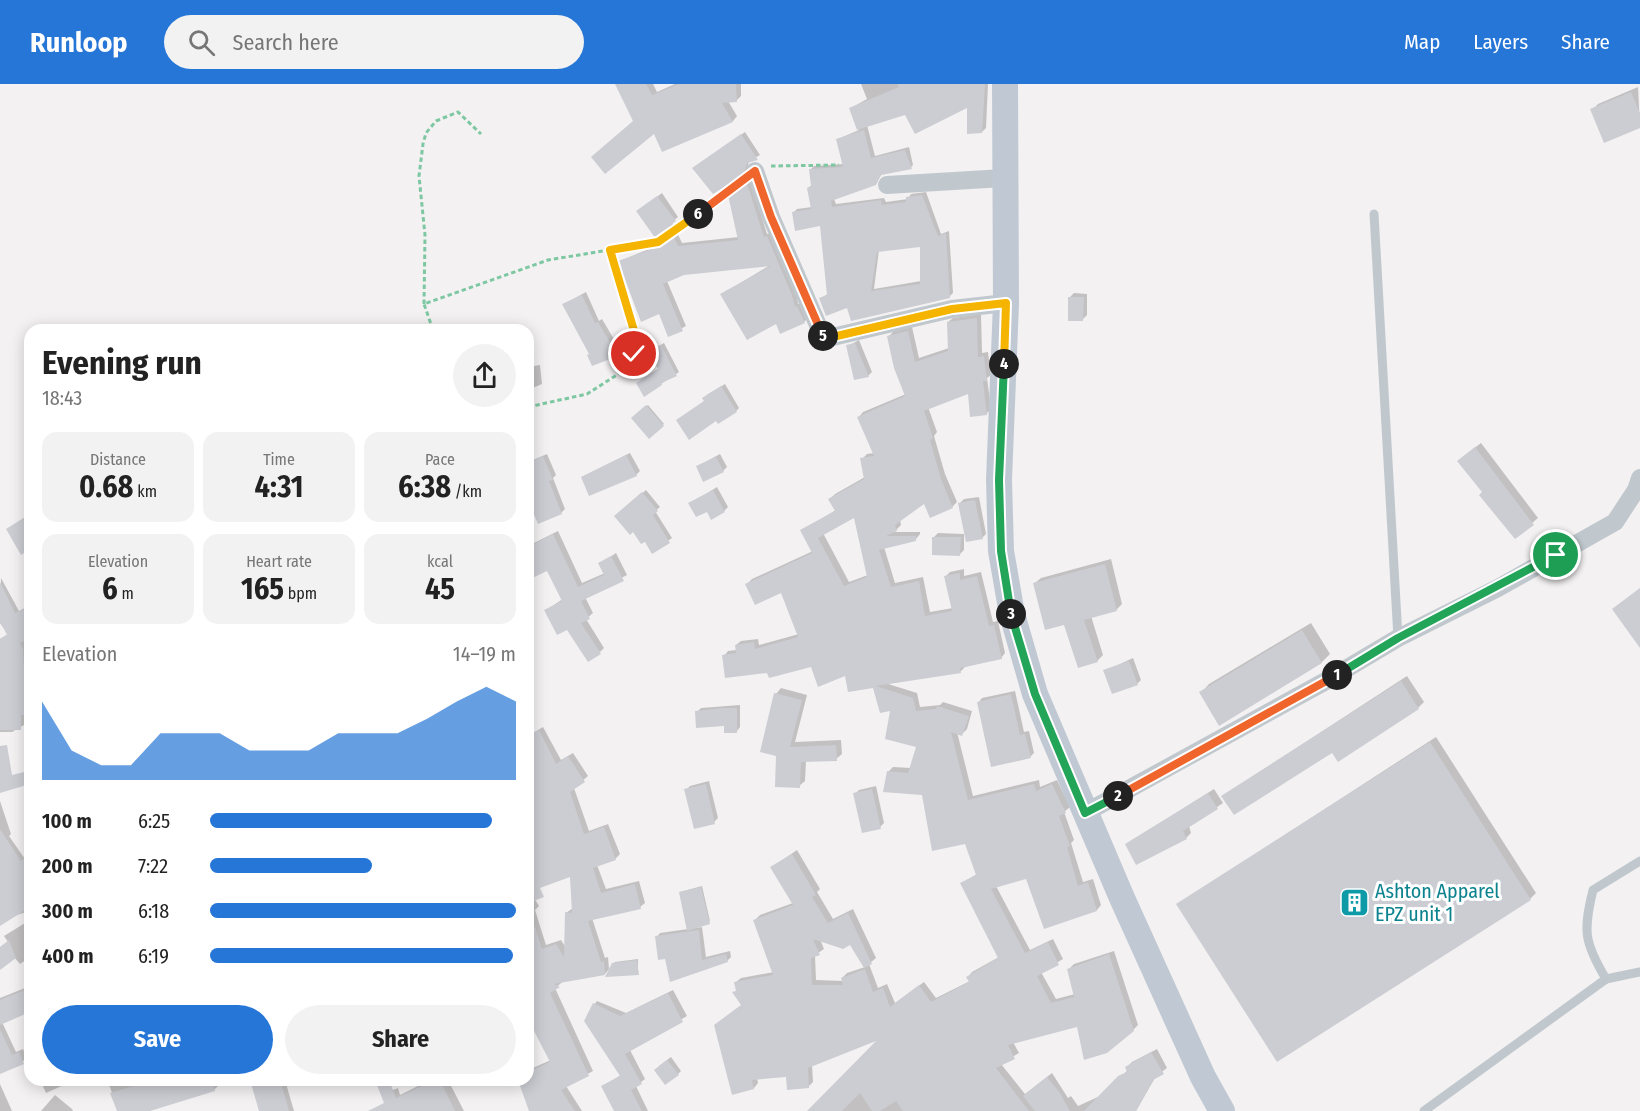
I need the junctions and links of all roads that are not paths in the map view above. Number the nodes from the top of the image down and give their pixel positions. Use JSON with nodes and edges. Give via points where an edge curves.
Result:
{"nodes":[{"id":1,"x":1005,"y":84,"type":"edge"},
{"id":2,"x":755,"y":171,"type":"road end"},
{"id":3,"x":1004,"y":178,"type":"junction"},
{"id":4,"x":887,"y":185,"type":"dead end"},
{"id":5,"x":1374,"y":214,"type":"dead end"},
{"id":6,"x":1006,"y":303,"type":"junction"},
{"id":7,"x":1640,"y":478,"type":"edge"},
{"id":8,"x":1398,"y":638,"type":"junction"},
{"id":9,"x":1085,"y":813,"type":"junction"},
{"id":10,"x":1640,"y":861,"type":"edge"},
{"id":11,"x":1640,"y":972,"type":"edge"},
{"id":12,"x":1606,"y":979,"type":"junction"},
{"id":13,"x":1222,"y":1111,"type":"edge"},
{"id":14,"x":1424,"y":1111,"type":"edge"}],
"edges":[{"from":1,"to":3,"type":"main road"},
{"from":2,"to":6,"type":"street","via":[[824,339],[952,309]]},
{"from":3,"to":4,"type":"street"},
{"from":3,"to":6,"type":"main road"},
{"from":5,"to":8,"type":"lane"},
{"from":6,"to":9,"type":"main road","via":[[999,480],[1001,551],[1012,614],[1035,694]]},
{"from":7,"to":8,"type":"street","via":[[1615,522],[1498,588]]},
{"from":8,"to":9,"type":"street"},
{"from":9,"to":13,"type":"main road","via":[[1203,1077]]},
{"from":10,"to":12,"type":"lane","via":[[1593,890],[1585,922],[1592,956]]},
{"from":11,"to":12,"type":"lane"},
{"from":12,"to":14,"type":"lane"}]}
